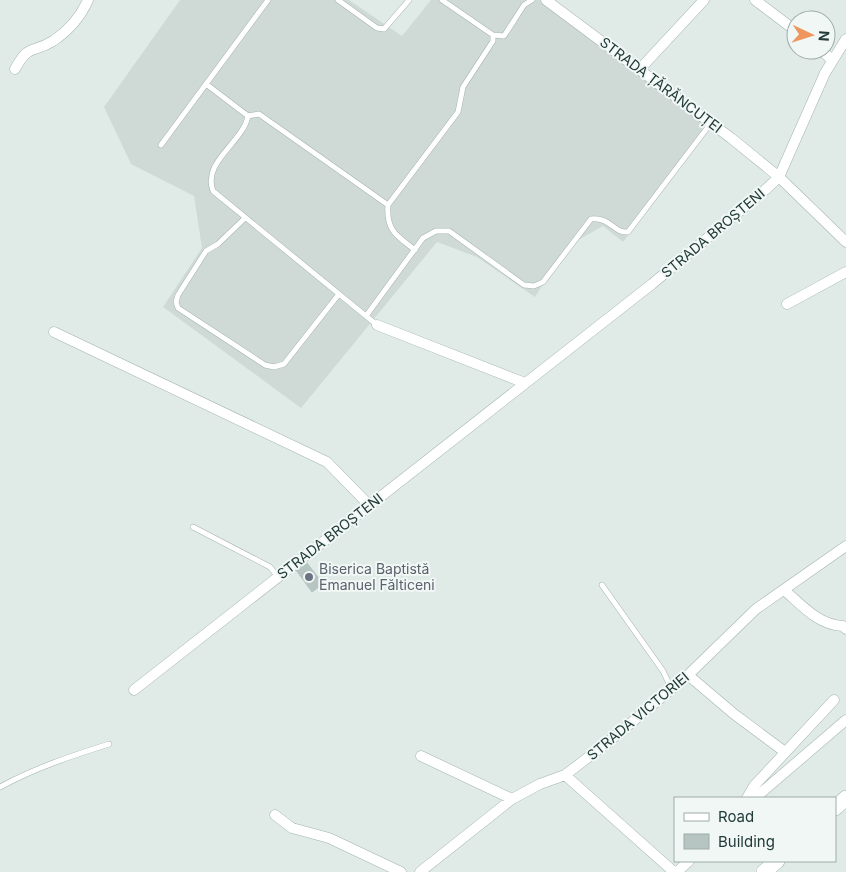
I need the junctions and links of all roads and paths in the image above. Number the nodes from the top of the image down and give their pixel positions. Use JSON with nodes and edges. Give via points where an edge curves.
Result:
{"nodes":[{"id":1,"x":88,"y":0,"type":"edge"},
{"id":2,"x":268,"y":0,"type":"edge"},
{"id":3,"x":338,"y":0,"type":"edge"},
{"id":4,"x":409,"y":0,"type":"edge"},
{"id":5,"x":442,"y":0,"type":"edge"},
{"id":6,"x":532,"y":0,"type":"edge"},
{"id":7,"x":546,"y":0,"type":"edge"},
{"id":8,"x":704,"y":0,"type":"edge"},
{"id":9,"x":755,"y":0,"type":"edge"},
{"id":10,"x":786,"y":23,"type":"edge"},
{"id":11,"x":493,"y":35,"type":"junction"},
{"id":12,"x":846,"y":39,"type":"edge"},
{"id":13,"x":836,"y":54,"type":"edge"},
{"id":14,"x":832,"y":60,"type":"edge"},
{"id":15,"x":15,"y":69,"type":"dead end"},
{"id":16,"x":639,"y":70,"type":"junction"},
{"id":17,"x":206,"y":84,"type":"junction"},
{"id":18,"x":248,"y":116,"type":"junction"},
{"id":19,"x":711,"y":123,"type":"junction"},
{"id":20,"x":161,"y":145,"type":"dead end"},
{"id":21,"x":776,"y":175,"type":"junction"},
{"id":22,"x":388,"y":206,"type":"junction"},
{"id":23,"x":245,"y":218,"type":"junction"},
{"id":24,"x":846,"y":242,"type":"edge"},
{"id":25,"x":415,"y":250,"type":"junction"},
{"id":26,"x":846,"y":272,"type":"edge"},
{"id":27,"x":338,"y":294,"type":"junction"},
{"id":28,"x":787,"y":304,"type":"dead end"},
{"id":29,"x":366,"y":316,"type":"junction"},
{"id":30,"x":377,"y":325,"type":"joint"},
{"id":31,"x":54,"y":332,"type":"dead end"},
{"id":32,"x":526,"y":383,"type":"junction"},
{"id":33,"x":369,"y":505,"type":"junction"},
{"id":34,"x":193,"y":527,"type":"dead end"},
{"id":35,"x":846,"y":546,"type":"edge"},
{"id":36,"x":278,"y":577,"type":"junction"},
{"id":37,"x":602,"y":585,"type":"dead end"},
{"id":38,"x":784,"y":590,"type":"junction"},
{"id":39,"x":845,"y":626,"type":"edge"},
{"id":40,"x":688,"y":675,"type":"junction"},
{"id":41,"x":134,"y":690,"type":"dead end"},
{"id":42,"x":672,"y":690,"type":"junction"},
{"id":43,"x":834,"y":700,"type":"dead end"},
{"id":44,"x":846,"y":720,"type":"edge"},
{"id":45,"x":109,"y":744,"type":"dead end"},
{"id":46,"x":785,"y":752,"type":"junction"},
{"id":47,"x":421,"y":756,"type":"dead end"},
{"id":48,"x":565,"y":775,"type":"junction"},
{"id":49,"x":0,"y":787,"type":"edge"},
{"id":50,"x":748,"y":797,"type":"edge"},
{"id":51,"x":756,"y":797,"type":"edge"},
{"id":52,"x":846,"y":798,"type":"edge"},
{"id":53,"x":512,"y":799,"type":"junction"},
{"id":54,"x":836,"y":807,"type":"edge"},
{"id":55,"x":275,"y":815,"type":"dead end"},
{"id":56,"x":688,"y":862,"type":"edge"},
{"id":57,"x":776,"y":862,"type":"edge"},
{"id":58,"x":401,"y":872,"type":"edge"},
{"id":59,"x":420,"y":872,"type":"edge"},
{"id":60,"x":676,"y":872,"type":"edge"},
{"id":61,"x":764,"y":872,"type":"edge"}],
"edges":[{"from":1,"to":15,"type":"street","via":[[67,29],[53,41],[29,49]]},
{"from":2,"to":17,"type":"lane"},
{"from":3,"to":4,"type":"lane","via":[[377,28],[384,29]]},
{"from":5,"to":11,"type":"lane"},
{"from":6,"to":11,"type":"lane","via":[[524,5],[504,36]]},
{"from":7,"to":16,"type":"street","name":"STRADA ȚĂRĂNCUȚEI"},
{"from":8,"to":16,"type":"street"},
{"from":9,"to":10,"type":"street"},
{"from":11,"to":22,"type":"lane","via":[[493,41],[463,87],[458,112]]},
{"from":12,"to":13,"type":"street","name":"STRADA BROȘTENI"},
{"from":14,"to":21,"type":"street","name":"STRADA BROȘTENI"},
{"from":16,"to":19,"type":"street","name":"STRADA ȚĂRĂNCUȚEI"},
{"from":17,"to":18,"type":"lane"},
{"from":17,"to":20,"type":"lane"},
{"from":18,"to":22,"type":"lane","via":[[259,114]]},
{"from":18,"to":23,"type":"lane","via":[[210,177],[213,191]]},
{"from":19,"to":21,"type":"street","name":"STRADA ȚĂRĂNCUȚEI"},
{"from":19,"to":25,"type":"lane","via":[[628,232],[619,231],[606,220],[591,219],[543,282],[534,286],[524,285],[449,231],[436,231],[424,238]]},
{"from":21,"to":24,"type":"street","name":"STRADA ȚĂRĂNCUȚEI"},
{"from":21,"to":32,"type":"street","name":"STRADA BROȘTENI","via":[[652,284]]},
{"from":22,"to":25,"type":"lane","via":[[387,218],[392,232]]},
{"from":23,"to":27,"type":"lane"},
{"from":23,"to":27,"type":"lane","via":[[206,252],[178,295],[178,308],[264,365],[274,367],[284,364]]},
{"from":25,"to":29,"type":"lane"},
{"from":26,"to":28,"type":"street"},
{"from":27,"to":29,"type":"lane"},
{"from":29,"to":30,"type":"lane"},
{"from":30,"to":32,"type":"street"},
{"from":31,"to":33,"type":"street","via":[[327,462]]},
{"from":32,"to":33,"type":"street","name":"STRADA BROȘTENI"},
{"from":33,"to":36,"type":"street","name":"STRADA BROȘTENI"},
{"from":34,"to":36,"type":"lane","via":[[270,567]]},
{"from":35,"to":38,"type":"street","name":"STRADA VICTORIEI"},
{"from":36,"to":41,"type":"street","name":"STRADA BROȘTENI"},
{"from":37,"to":42,"type":"lane","via":[[663,671]]},
{"from":38,"to":39,"type":"street","via":[[822,622],[830,626]]},
{"from":38,"to":40,"type":"street","name":"STRADA VICTORIEI","via":[[750,614]]},
{"from":40,"to":42,"type":"street","name":"STRADA VICTORIEI"},
{"from":40,"to":46,"type":"street"},
{"from":42,"to":48,"type":"street","name":"STRADA VICTORIEI"},
{"from":43,"to":46,"type":"street"},
{"from":44,"to":51,"type":"street"},
{"from":45,"to":49,"type":"lane","via":[[22,775]]},
{"from":46,"to":50,"type":"street"},
{"from":47,"to":53,"type":"street"},
{"from":48,"to":53,"type":"street","name":"STRADA VICTORIEI"},
{"from":48,"to":60,"type":"street"},
{"from":52,"to":54,"type":"main road"},
{"from":53,"to":59,"type":"street","name":"STRADA VICTORIEI"},
{"from":55,"to":58,"type":"street","via":[[292,828],[329,838]]},
{"from":56,"to":60,"type":"street"},
{"from":57,"to":61,"type":"main road"}]}
